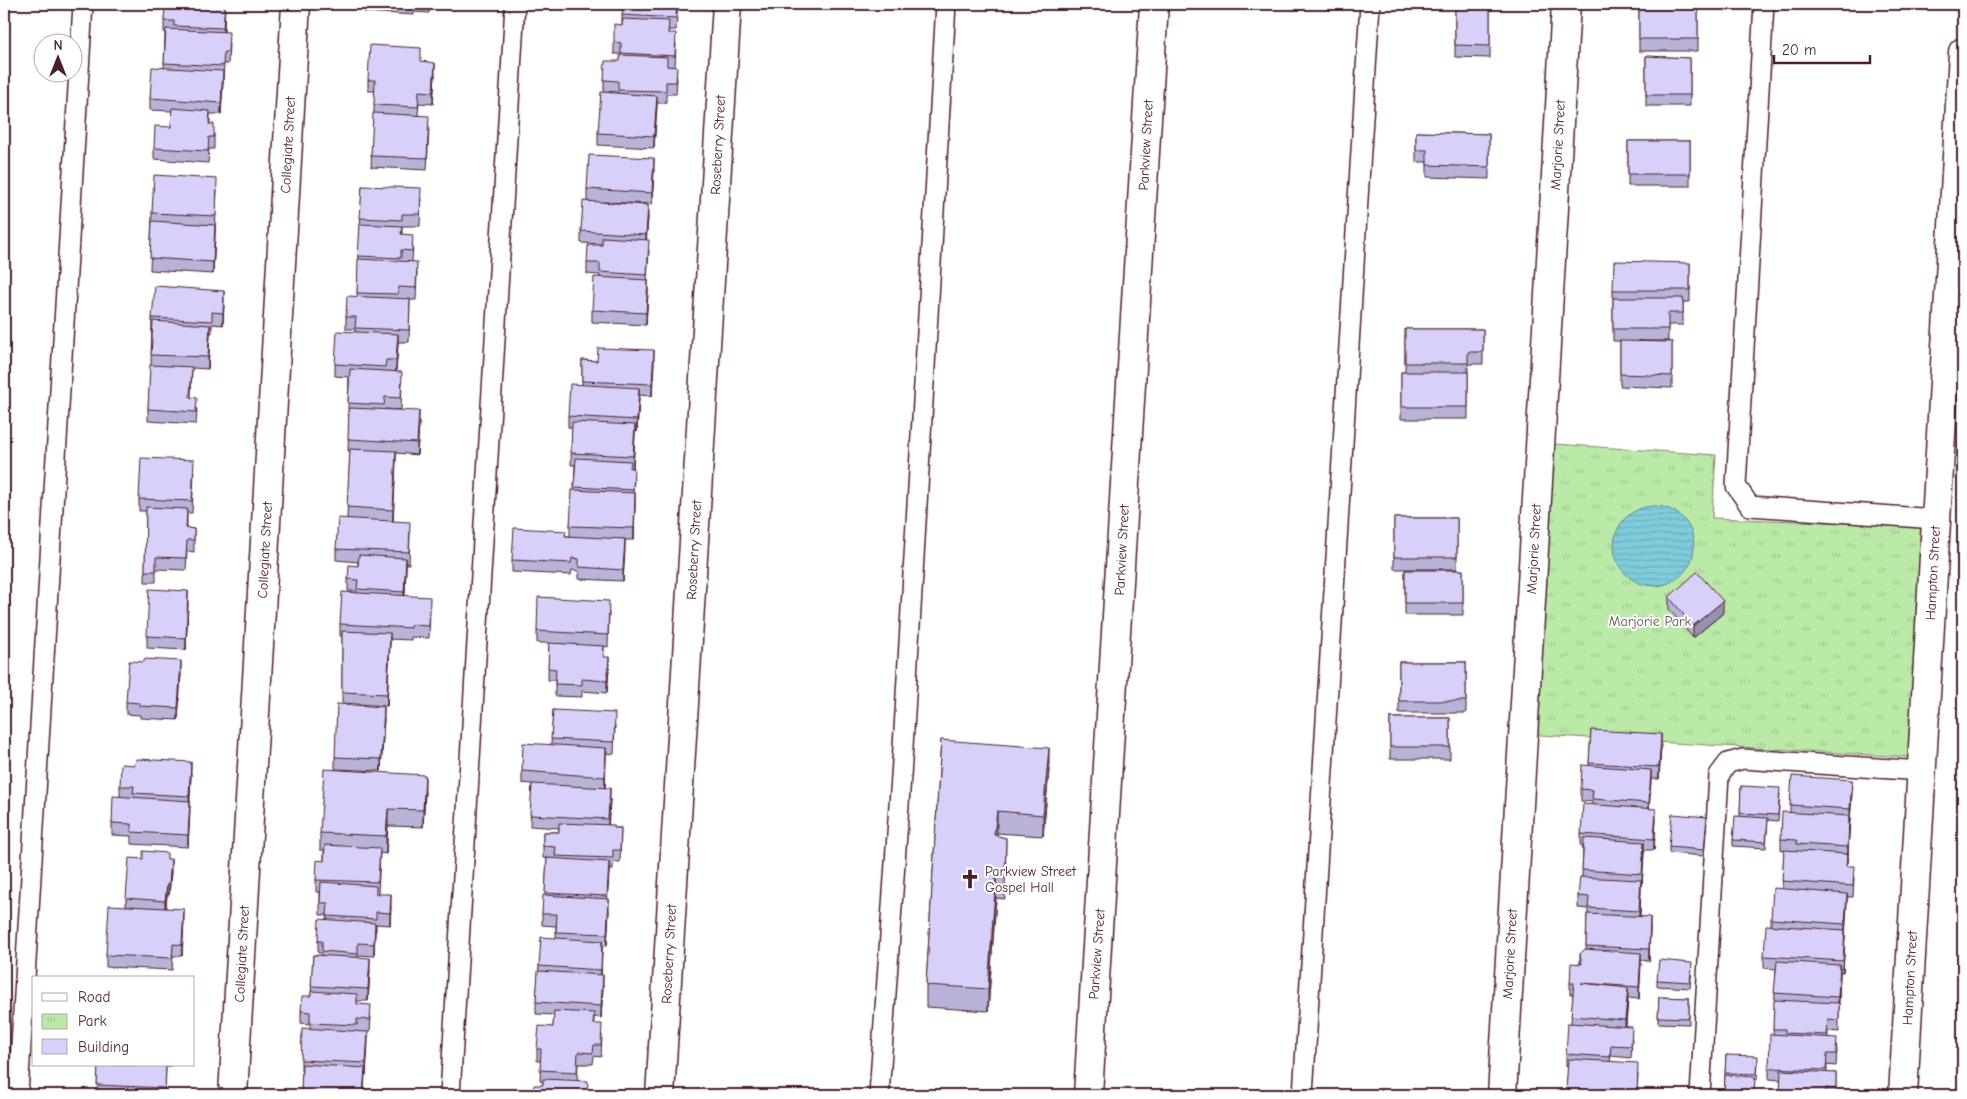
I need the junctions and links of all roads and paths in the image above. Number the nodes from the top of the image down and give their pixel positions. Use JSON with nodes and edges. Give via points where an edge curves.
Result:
{"nodes":[{"id":1,"x":83,"y":4,"type":"edge"},
{"id":2,"x":296,"y":4,"type":"edge"},
{"id":3,"x":515,"y":4,"type":"edge"},
{"id":4,"x":727,"y":4,"type":"edge"},
{"id":5,"x":946,"y":4,"type":"edge"},
{"id":6,"x":1154,"y":4,"type":"edge"},
{"id":7,"x":1370,"y":4,"type":"edge"},
{"id":8,"x":1566,"y":4,"type":"edge"},
{"id":9,"x":1764,"y":4,"type":"edge"},
{"id":10,"x":1963,"y":52,"type":"edge"},
{"id":11,"x":1936,"y":519,"type":"junction"},
{"id":12,"x":1922,"y":771,"type":"junction"},
{"id":13,"x":18,"y":1095,"type":"edge"},
{"id":14,"x":233,"y":1095,"type":"edge"},
{"id":15,"x":450,"y":1095,"type":"edge"},
{"id":16,"x":660,"y":1095,"type":"edge"},
{"id":17,"x":879,"y":1095,"type":"edge"},
{"id":18,"x":1088,"y":1095,"type":"edge"},
{"id":19,"x":1303,"y":1095,"type":"edge"},
{"id":20,"x":1502,"y":1095,"type":"edge"},
{"id":21,"x":1700,"y":1095,"type":"edge"},
{"id":22,"x":1903,"y":1095,"type":"edge"}],
"edges":[{"from":1,"to":13,"type":"lane"},
{"from":2,"to":14,"type":"street","name":"Collegiate Street"},
{"from":3,"to":15,"type":"lane"},
{"from":4,"to":16,"type":"street","name":"Roseberry Street"},
{"from":5,"to":17,"type":"lane","via":[[904,737]]},
{"from":6,"to":18,"type":"street","name":"Parkview Street"},
{"from":7,"to":19,"type":"lane"},
{"from":8,"to":20,"type":"street","name":"Marjorie Street"},
{"from":9,"to":11,"type":"lane","via":[[1736,486],[1750,506]]},
{"from":10,"to":11,"type":"street","name":"Hampton Street"},
{"from":11,"to":12,"type":"street","name":"Hampton Street"},
{"from":12,"to":21,"type":"lane","via":[[1743,759],[1728,763],[1720,776]]},
{"from":12,"to":22,"type":"street","name":"Hampton Street"}]}
